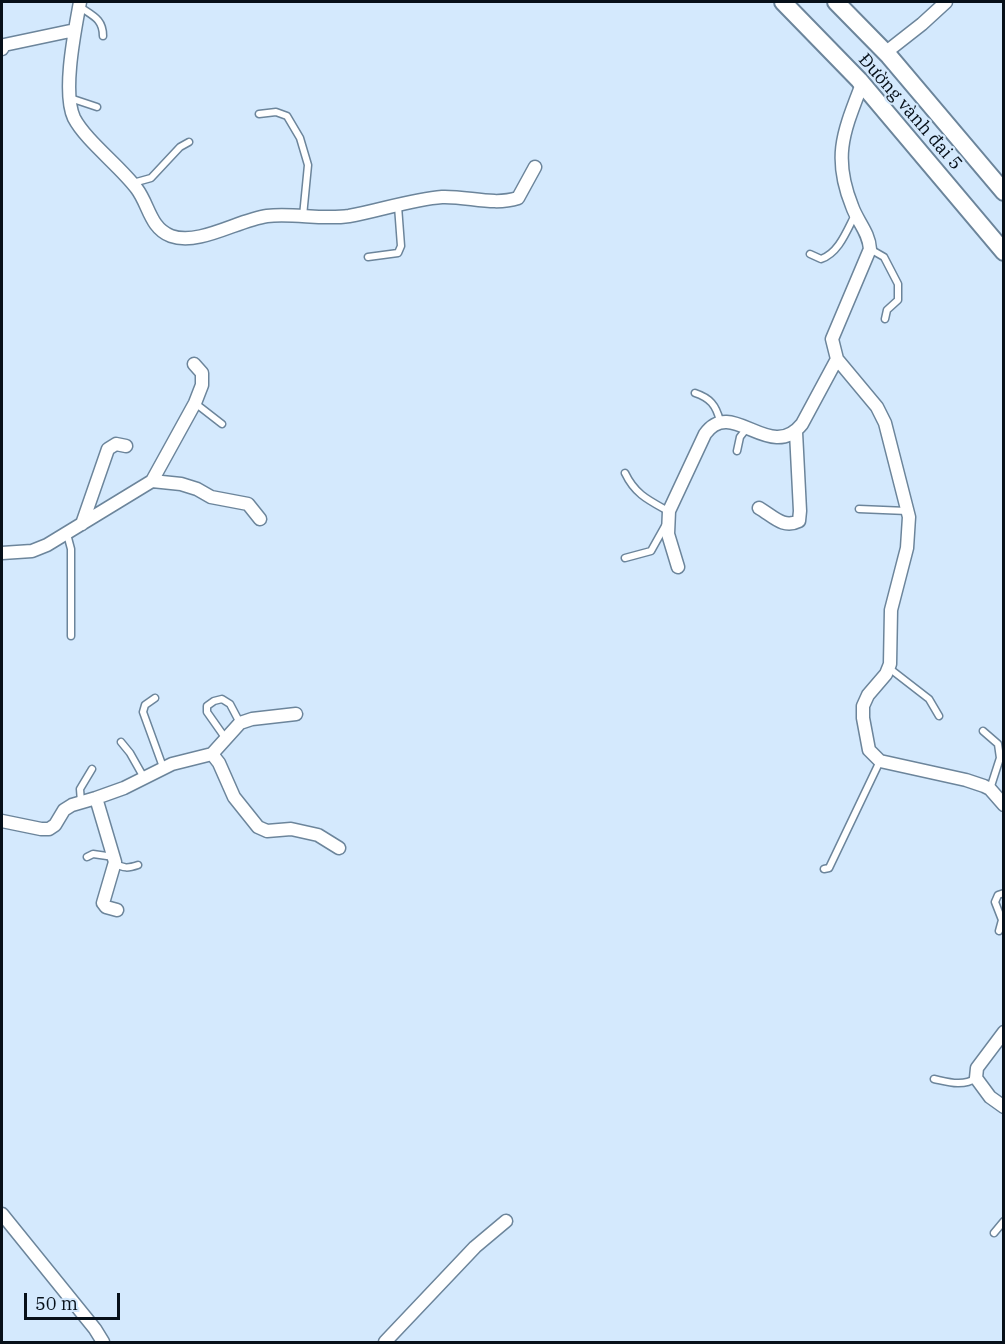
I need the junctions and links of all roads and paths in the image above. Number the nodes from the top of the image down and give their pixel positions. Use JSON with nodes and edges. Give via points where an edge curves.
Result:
{"nodes":[{"id":1,"x":783,"y":2,"type":"edge"},
{"id":2,"x":837,"y":2,"type":"edge"},
{"id":3,"x":946,"y":2,"type":"edge"},
{"id":4,"x":80,"y":4,"type":"edge"},
{"id":5,"x":75,"y":30,"type":"junction"},
{"id":6,"x":103,"y":36,"type":"dead end"},
{"id":7,"x":2,"y":45,"type":"edge"},
{"id":8,"x":885,"y":53,"type":"junction"},
{"id":9,"x":862,"y":84,"type":"junction"},
{"id":10,"x":70,"y":97,"type":"junction"},
{"id":11,"x":97,"y":106,"type":"dead end"},
{"id":12,"x":259,"y":114,"type":"dead end"},
{"id":13,"x":189,"y":142,"type":"dead end"},
{"id":14,"x":535,"y":167,"type":"dead end"},
{"id":15,"x":132,"y":183,"type":"junction"},
{"id":16,"x":1004,"y":192,"type":"edge"},
{"id":17,"x":398,"y":206,"type":"junction"},
{"id":18,"x":856,"y":214,"type":"junction"},
{"id":19,"x":302,"y":216,"type":"junction"},
{"id":20,"x":870,"y":249,"type":"junction"},
{"id":21,"x":1004,"y":252,"type":"edge"},
{"id":22,"x":810,"y":254,"type":"dead end"},
{"id":23,"x":368,"y":258,"type":"dead end"},
{"id":24,"x":885,"y":319,"type":"dead end"},
{"id":25,"x":837,"y":359,"type":"junction"},
{"id":26,"x":194,"y":364,"type":"dead end"},
{"id":27,"x":695,"y":393,"type":"dead end"},
{"id":28,"x":195,"y":403,"type":"junction"},
{"id":29,"x":720,"y":421,"type":"junction"},
{"id":30,"x":222,"y":424,"type":"dead end"},
{"id":31,"x":747,"y":428,"type":"junction"},
{"id":32,"x":796,"y":432,"type":"junction"},
{"id":33,"x":126,"y":446,"type":"dead end"},
{"id":34,"x":737,"y":451,"type":"dead end"},
{"id":35,"x":625,"y":473,"type":"dead end"},
{"id":36,"x":152,"y":481,"type":"junction"},
{"id":37,"x":759,"y":508,"type":"dead end"},
{"id":38,"x":860,"y":509,"type":"dead end"},
{"id":39,"x":908,"y":511,"type":"junction"},
{"id":40,"x":668,"y":517,"type":"junction"},
{"id":41,"x":260,"y":519,"type":"dead end"},
{"id":42,"x":82,"y":524,"type":"junction"},
{"id":43,"x":67,"y":534,"type":"junction"},
{"id":44,"x":2,"y":554,"type":"edge"},
{"id":45,"x":625,"y":558,"type":"dead end"},
{"id":46,"x":678,"y":567,"type":"dead end"},
{"id":47,"x":71,"y":636,"type":"dead end"},
{"id":48,"x":888,"y":668,"type":"junction"},
{"id":49,"x":155,"y":698,"type":"dead end"},
{"id":50,"x":296,"y":714,"type":"dead end"},
{"id":51,"x":939,"y":716,"type":"dead end"},
{"id":52,"x":240,"y":723,"type":"junction"},
{"id":53,"x":983,"y":731,"type":"dead end"},
{"id":54,"x":226,"y":739,"type":"junction"},
{"id":55,"x":121,"y":742,"type":"dead end"},
{"id":56,"x":212,"y":754,"type":"junction"},
{"id":57,"x":879,"y":761,"type":"junction"},
{"id":58,"x":163,"y":767,"type":"junction"},
{"id":59,"x":92,"y":769,"type":"dead end"},
{"id":60,"x":144,"y":776,"type":"junction"},
{"id":61,"x":990,"y":789,"type":"junction"},
{"id":62,"x":96,"y":798,"type":"junction"},
{"id":63,"x":81,"y":802,"type":"junction"},
{"id":64,"x":1004,"y":805,"type":"edge"},
{"id":65,"x":2,"y":821,"type":"edge"},
{"id":66,"x":339,"y":848,"type":"dead end"},
{"id":67,"x":87,"y":857,"type":"dead end"},
{"id":68,"x":115,"y":860,"type":"junction"},
{"id":69,"x":138,"y":865,"type":"dead end"},
{"id":70,"x":824,"y":869,"type":"dead end"},
{"id":71,"x":1004,"y":893,"type":"edge"},
{"id":72,"x":117,"y":910,"type":"dead end"},
{"id":73,"x":999,"y":931,"type":"dead end"},
{"id":74,"x":1004,"y":1032,"type":"edge"},
{"id":75,"x":976,"y":1078,"type":"junction"},
{"id":76,"x":934,"y":1079,"type":"dead end"},
{"id":77,"x":1004,"y":1107,"type":"edge"},
{"id":78,"x":2,"y":1214,"type":"edge"},
{"id":79,"x":506,"y":1221,"type":"dead end"},
{"id":80,"x":1004,"y":1221,"type":"edge"},
{"id":81,"x":994,"y":1233,"type":"dead end"},
{"id":82,"x":103,"y":1342,"type":"edge"},
{"id":83,"x":385,"y":1342,"type":"edge"}],
"edges":[{"from":1,"to":9,"type":"main road","name":"Đường vành đai 5"},
{"from":2,"to":8,"type":"main road","name":"Đường vành đai 5"},
{"from":3,"to":8,"type":"street"},
{"from":4,"to":5,"type":"street"},
{"from":4,"to":6,"type":"lane","via":[[100,20]]},
{"from":5,"to":7,"type":"street"},
{"from":5,"to":10,"type":"street"},
{"from":8,"to":16,"type":"main road","name":"Đường vành đai 5"},
{"from":9,"to":18,"type":"street","via":[[841,150],[846,190]]},
{"from":9,"to":21,"type":"main road","name":"Đường vành đai 5"},
{"from":10,"to":11,"type":"lane"},
{"from":10,"to":15,"type":"street","via":[[75,118],[84,131]]},
{"from":12,"to":19,"type":"lane","via":[[276,112],[287,116],[300,138],[308,165]]},
{"from":13,"to":15,"type":"lane","via":[[151,178]]},
{"from":14,"to":17,"type":"street","via":[[518,198],[506,202],[442,197]]},
{"from":15,"to":19,"type":"street","via":[[160,230],[171,236],[197,237],[255,218]]},
{"from":17,"to":19,"type":"street","via":[[347,216]]},
{"from":17,"to":23,"type":"lane","via":[[398,253]]},
{"from":18,"to":20,"type":"street","via":[[867,233]]},
{"from":18,"to":22,"type":"lane","via":[[829,256],[820,259]]},
{"from":20,"to":24,"type":"lane","via":[[884,257],[898,284],[898,300],[887,310]]},
{"from":20,"to":25,"type":"street","via":[[832,339]]},
{"from":25,"to":32,"type":"street"},
{"from":25,"to":39,"type":"street","via":[[877,407],[885,423]]},
{"from":26,"to":28,"type":"street","via":[[202,374]]},
{"from":27,"to":29,"type":"lane","via":[[707,397],[717,408]]},
{"from":28,"to":30,"type":"lane"},
{"from":28,"to":36,"type":"street"},
{"from":29,"to":31,"type":"street"},
{"from":29,"to":40,"type":"street","via":[[705,434]]},
{"from":31,"to":32,"type":"street","via":[[774,438]]},
{"from":31,"to":34,"type":"lane"},
{"from":32,"to":37,"type":"street","via":[[799,521],[780,522]]},
{"from":33,"to":42,"type":"street","via":[[116,444],[108,449]]},
{"from":35,"to":40,"type":"lane","via":[[632,487]]},
{"from":36,"to":41,"type":"street","via":[[181,484],[211,497],[248,504]]},
{"from":36,"to":42,"type":"street"},
{"from":38,"to":39,"type":"lane"},
{"from":39,"to":48,"type":"street","via":[[907,548],[891,610]]},
{"from":40,"to":45,"type":"lane","via":[[651,550]]},
{"from":40,"to":46,"type":"street","via":[[668,534]]},
{"from":42,"to":43,"type":"street"},
{"from":43,"to":44,"type":"street","via":[[32,551]]},
{"from":43,"to":47,"type":"lane","via":[[71,549]]},
{"from":48,"to":51,"type":"lane","via":[[929,699]]},
{"from":48,"to":57,"type":"street","via":[[863,706],[869,750]]},
{"from":49,"to":58,"type":"lane","via":[[143,712]]},
{"from":50,"to":52,"type":"street"},
{"from":52,"to":54,"type":"street"},
{"from":52,"to":54,"type":"lane","via":[[230,704],[222,699],[207,706]]},
{"from":53,"to":61,"type":"lane","via":[[998,744],[1000,758]]},
{"from":54,"to":56,"type":"street"},
{"from":55,"to":60,"type":"lane"},
{"from":56,"to":58,"type":"street"},
{"from":56,"to":66,"type":"street","via":[[234,797],[258,827],[318,835]]},
{"from":57,"to":61,"type":"street"},
{"from":57,"to":70,"type":"lane","via":[[829,868]]},
{"from":58,"to":60,"type":"street"},
{"from":59,"to":63,"type":"lane","via":[[80,789]]},
{"from":60,"to":62,"type":"street"},
{"from":61,"to":64,"type":"street"},
{"from":62,"to":63,"type":"street"},
{"from":62,"to":68,"type":"street"},
{"from":63,"to":65,"type":"street","via":[[64,810],[49,829]]},
{"from":67,"to":68,"type":"lane","via":[[93,854]]},
{"from":68,"to":69,"type":"lane","via":[[120,867]]},
{"from":68,"to":72,"type":"street","via":[[103,903]]},
{"from":71,"to":73,"type":"lane","via":[[995,902],[1002,920]]},
{"from":74,"to":75,"type":"street","via":[[977,1068]]},
{"from":75,"to":76,"type":"lane","via":[[956,1084]]},
{"from":75,"to":77,"type":"street","via":[[990,1097]]},
{"from":78,"to":82,"type":"street"},
{"from":79,"to":83,"type":"street","via":[[475,1247]]},
{"from":80,"to":81,"type":"lane"}]}
